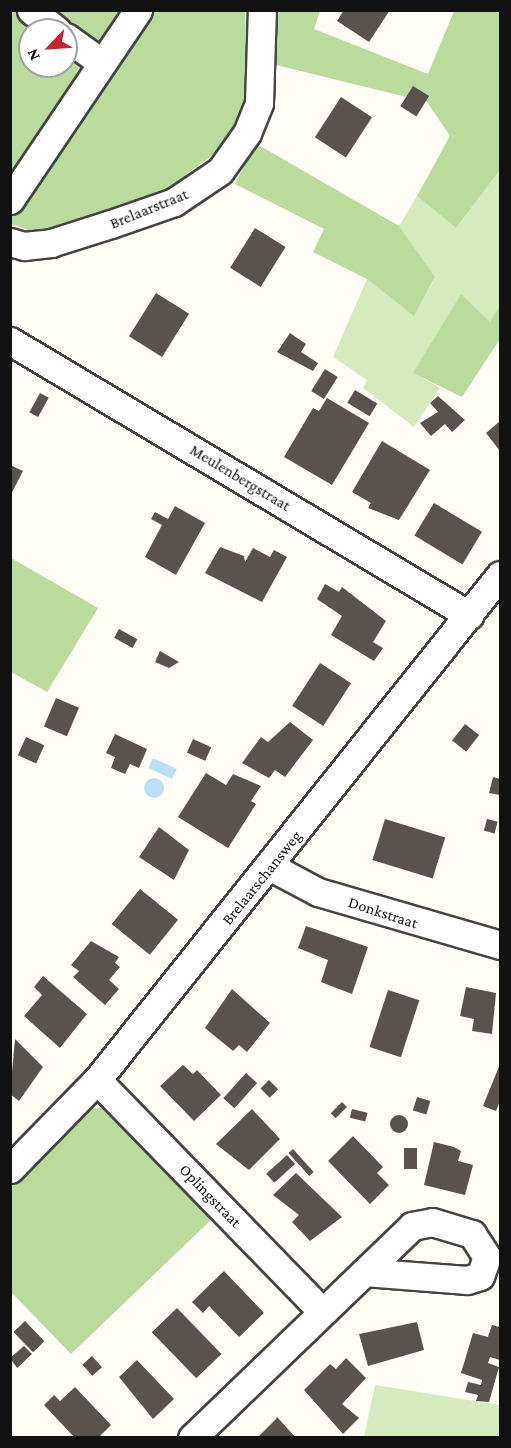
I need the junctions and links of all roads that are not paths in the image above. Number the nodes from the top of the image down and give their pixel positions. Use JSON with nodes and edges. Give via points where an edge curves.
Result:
{"nodes":[{"id":1,"x":138,"y":10,"type":"edge"},
{"id":2,"x":262,"y":10,"type":"edge"},
{"id":3,"x":78,"y":46,"type":"edge"},
{"id":4,"x":102,"y":63,"type":"junction"},
{"id":5,"x":10,"y":200,"type":"edge"},
{"id":6,"x":10,"y":242,"type":"edge"},
{"id":7,"x":10,"y":341,"type":"edge"},
{"id":8,"x":501,"y":575,"type":"edge"},
{"id":9,"x":469,"y":615,"type":"junction"},
{"id":10,"x":271,"y":867,"type":"junction"},
{"id":11,"x":501,"y":945,"type":"edge"},
{"id":12,"x":97,"y":1080,"type":"junction"},
{"id":13,"x":10,"y":1169,"type":"edge"},
{"id":14,"x":364,"y":1272,"type":"dead end"},
{"id":15,"x":322,"y":1311,"type":"junction"},
{"id":16,"x":192,"y":1437,"type":"edge"}],
"edges":[{"from":1,"to":4,"type":"street"},
{"from":2,"to":6,"type":"street","name":"Brelaarstraat","via":[[259,103],[247,133],[220,171],[174,202],[111,224],[51,243]]},
{"from":3,"to":4,"type":"street"},
{"from":4,"to":5,"type":"street"},
{"from":7,"to":9,"type":"street","name":"Meulenbergstraat"},
{"from":8,"to":9,"type":"street","name":"Brelaarschansweg"},
{"from":9,"to":10,"type":"street","name":"Brelaarschansweg"},
{"from":10,"to":11,"type":"street","name":"Donkstraat","via":[[318,892]]},
{"from":10,"to":12,"type":"street","name":"Brelaarschansweg"},
{"from":12,"to":13,"type":"street","name":"Brelaarschansweg"},
{"from":12,"to":15,"type":"street","name":"Oplingstraat"},
{"from":14,"to":15,"type":"street"},
{"from":15,"to":16,"type":"street"}]}
